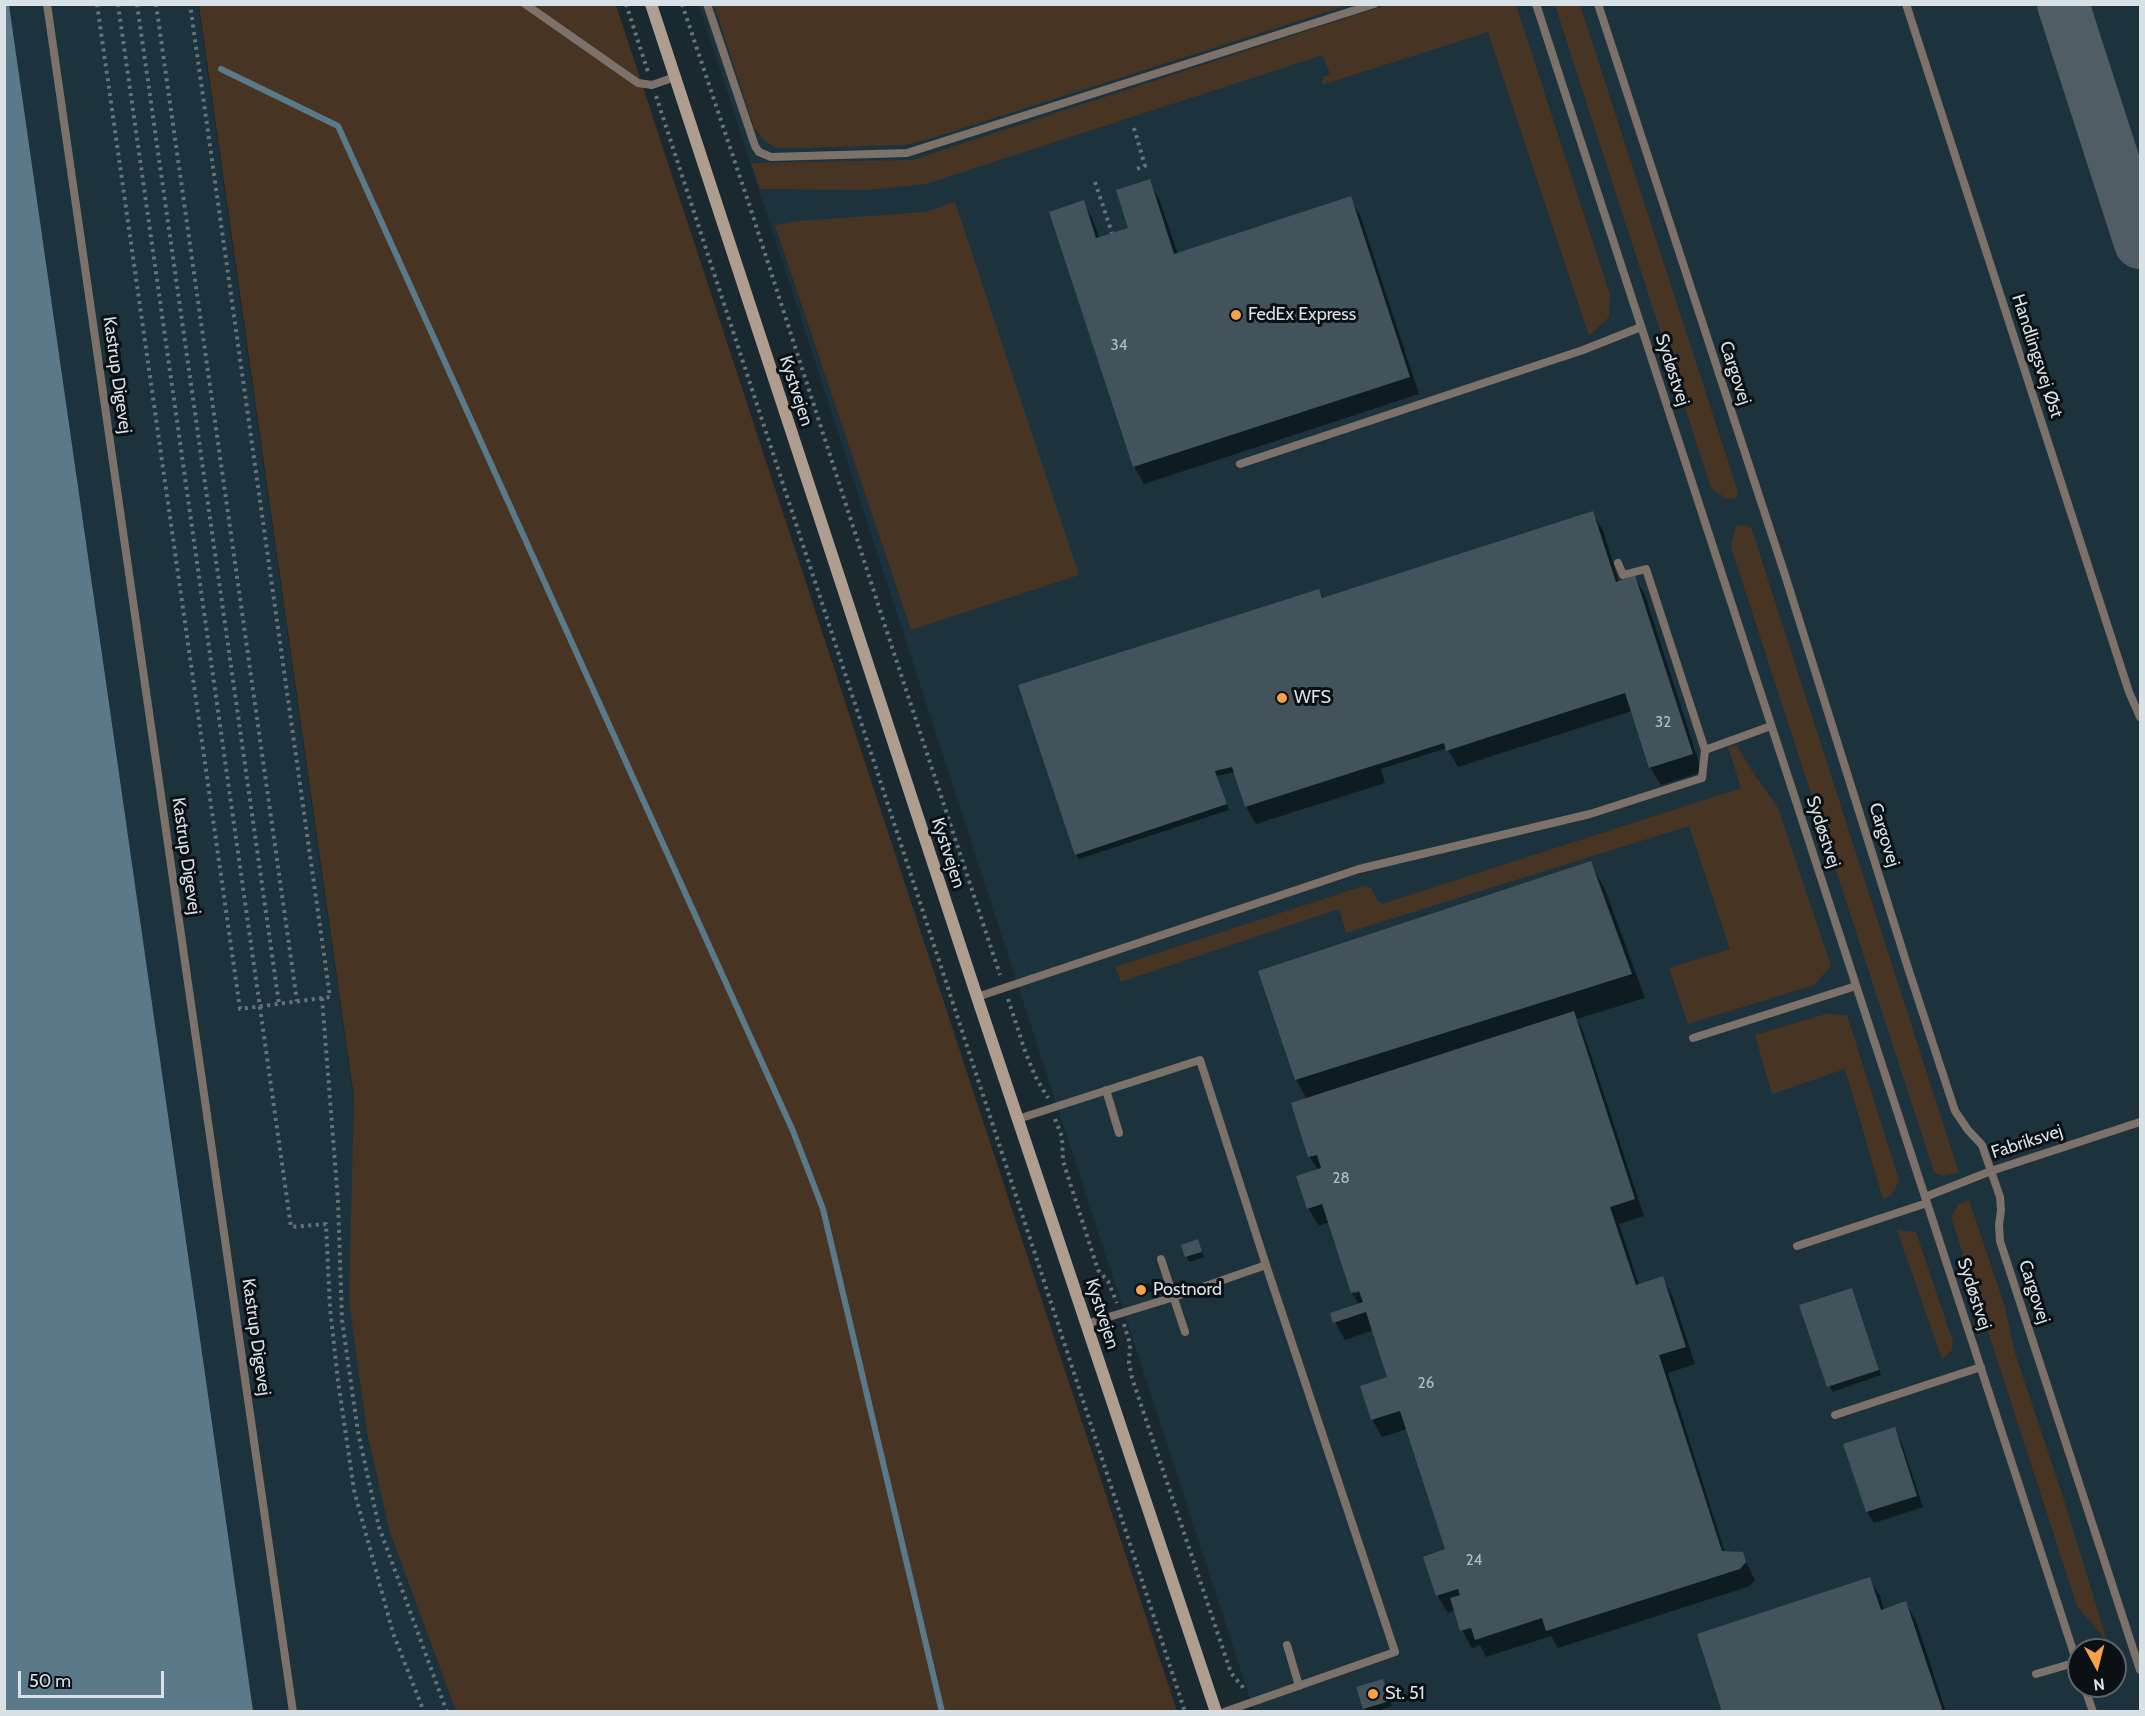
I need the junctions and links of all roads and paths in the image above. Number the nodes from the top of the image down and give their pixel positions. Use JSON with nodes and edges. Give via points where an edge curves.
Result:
{"nodes":[{"id":1,"x":46,"y":4,"type":"edge"},
{"id":2,"x":97,"y":4,"type":"edge"},
{"id":3,"x":118,"y":4,"type":"edge"},
{"id":4,"x":137,"y":4,"type":"edge"},
{"id":5,"x":156,"y":4,"type":"edge"},
{"id":6,"x":190,"y":4,"type":"edge"},
{"id":7,"x":525,"y":4,"type":"edge"},
{"id":8,"x":626,"y":4,"type":"edge"},
{"id":9,"x":651,"y":4,"type":"edge"},
{"id":10,"x":682,"y":4,"type":"edge"},
{"id":11,"x":706,"y":4,"type":"edge"},
{"id":12,"x":1374,"y":4,"type":"edge"},
{"id":13,"x":1536,"y":4,"type":"edge"},
{"id":14,"x":1598,"y":4,"type":"edge"},
{"id":15,"x":1906,"y":4,"type":"edge"},
{"id":16,"x":675,"y":77,"type":"junction"},
{"id":17,"x":652,"y":85,"type":"junction"},
{"id":18,"x":1134,"y":128,"type":"dead end"},
{"id":19,"x":1137,"y":169,"type":"dead end"},
{"id":20,"x":1095,"y":182,"type":"dead end"},
{"id":21,"x":1112,"y":233,"type":"dead end"},
{"id":22,"x":1641,"y":327,"type":"junction"},
{"id":23,"x":1240,"y":464,"type":"dead end"},
{"id":24,"x":1618,"y":562,"type":"dead end"},
{"id":25,"x":2140,"y":717,"type":"edge"},
{"id":26,"x":1771,"y":726,"type":"junction"},
{"id":27,"x":1705,"y":750,"type":"junction"},
{"id":28,"x":1856,"y":986,"type":"junction"},
{"id":29,"x":1004,"y":988,"type":"junction"},
{"id":30,"x":977,"y":997,"type":"junction"},
{"id":31,"x":322,"y":998,"type":"junction"},
{"id":32,"x":297,"y":1001,"type":"junction"},
{"id":33,"x":279,"y":1004,"type":"junction"},
{"id":34,"x":261,"y":1006,"type":"junction"},
{"id":35,"x":1693,"y":1038,"type":"dead end"},
{"id":36,"x":1106,"y":1090,"type":"junction"},
{"id":37,"x":1051,"y":1108,"type":"junction"},
{"id":38,"x":1018,"y":1119,"type":"junction"},
{"id":39,"x":2140,"y":1122,"type":"edge"},
{"id":40,"x":1119,"y":1133,"type":"dead end"},
{"id":41,"x":1991,"y":1171,"type":"junction"},
{"id":42,"x":1926,"y":1200,"type":"junction"},
{"id":43,"x":1797,"y":1246,"type":"dead end"},
{"id":44,"x":1161,"y":1259,"type":"dead end"},
{"id":45,"x":1266,"y":1265,"type":"junction"},
{"id":46,"x":1174,"y":1297,"type":"junction"},
{"id":47,"x":1121,"y":1314,"type":"junction"},
{"id":48,"x":1086,"y":1324,"type":"junction"},
{"id":49,"x":1185,"y":1332,"type":"dead end"},
{"id":50,"x":1981,"y":1367,"type":"junction"},
{"id":51,"x":1835,"y":1415,"type":"dead end"},
{"id":52,"x":2069,"y":1638,"type":"edge"},
{"id":53,"x":1287,"y":1645,"type":"dead end"},
{"id":54,"x":2067,"y":1668,"type":"edge"},
{"id":55,"x":2140,"y":1670,"type":"edge"},
{"id":56,"x":2036,"y":1674,"type":"dead end"},
{"id":57,"x":1299,"y":1686,"type":"junction"},
{"id":58,"x":1249,"y":1704,"type":"junction"},
{"id":59,"x":293,"y":1712,"type":"edge"},
{"id":60,"x":424,"y":1712,"type":"edge"},
{"id":61,"x":447,"y":1712,"type":"edge"},
{"id":62,"x":1185,"y":1712,"type":"edge"},
{"id":63,"x":1216,"y":1712,"type":"edge"},
{"id":64,"x":1224,"y":1712,"type":"edge"}],
"edges":[{"from":1,"to":59,"type":"lane","name":"Kastrup Digevej"},
{"from":2,"to":34,"type":"path","via":[[240,1009]]},
{"from":3,"to":34,"type":"path"},
{"from":4,"to":33,"type":"path"},
{"from":5,"to":32,"type":"path"},
{"from":6,"to":31,"type":"path","via":[[330,997]]},
{"from":7,"to":17,"type":"lane","via":[[638,83]]},
{"from":8,"to":17,"type":"path"},
{"from":9,"to":16,"type":"street","name":"Kystvejen"},
{"from":10,"to":29,"type":"path"},
{"from":11,"to":12,"type":"lane","via":[[755,146],[771,157],[907,153]]},
{"from":13,"to":22,"type":"lane","name":"Sydøstvej"},
{"from":14,"to":41,"type":"lane","name":"Cargovej","via":[[1955,1111],[1982,1144]]},
{"from":15,"to":25,"type":"lane","name":"Handlingsvej Øst"},
{"from":16,"to":17,"type":"lane"},
{"from":16,"to":30,"type":"street","name":"Kystvejen"},
{"from":17,"to":62,"type":"path"},
{"from":18,"to":19,"type":"path","via":[[1145,166]]},
{"from":20,"to":21,"type":"path"},
{"from":22,"to":23,"type":"lane","via":[[1583,350]]},
{"from":22,"to":26,"type":"lane","name":"Sydøstvej"},
{"from":24,"to":27,"type":"lane","via":[[1623,575],[1646,569]]},
{"from":26,"to":27,"type":"lane"},
{"from":26,"to":28,"type":"lane","name":"Sydøstvej"},
{"from":27,"to":29,"type":"lane","via":[[1702,778],[1590,814],[1359,869]]},
{"from":28,"to":35,"type":"lane"},
{"from":28,"to":42,"type":"lane","name":"Sydøstvej"},
{"from":29,"to":30,"type":"lane"},
{"from":29,"to":37,"type":"path","via":[[1025,1051]]},
{"from":30,"to":38,"type":"street","name":"Kystvejen"},
{"from":31,"to":32,"type":"path"},
{"from":31,"to":61,"type":"path","via":[[338,1201],[342,1320],[358,1432],[379,1527]]},
{"from":32,"to":33,"type":"path"},
{"from":33,"to":34,"type":"path"},
{"from":34,"to":60,"type":"path","via":[[291,1227],[326,1224],[330,1308],[354,1490],[393,1633]]},
{"from":36,"to":37,"type":"lane"},
{"from":36,"to":40,"type":"lane"},
{"from":36,"to":45,"type":"lane","via":[[1200,1060]]},
{"from":37,"to":38,"type":"lane"},
{"from":37,"to":47,"type":"path","via":[[1062,1137],[1063,1161],[1098,1269],[1108,1281]]},
{"from":38,"to":48,"type":"street","name":"Kystvejen"},
{"from":39,"to":41,"type":"lane","name":"Fabriksvej"},
{"from":41,"to":42,"type":"lane","name":"Fabriksvej"},
{"from":41,"to":55,"type":"lane","name":"Cargovej","via":[[2000,1197],[2000,1242]]},
{"from":42,"to":43,"type":"lane","name":"Fabriksvej"},
{"from":42,"to":50,"type":"lane","name":"Sydøstvej"},
{"from":44,"to":46,"type":"lane"},
{"from":45,"to":46,"type":"lane"},
{"from":45,"to":57,"type":"lane","via":[[1395,1652]]},
{"from":46,"to":47,"type":"lane"},
{"from":46,"to":49,"type":"lane"},
{"from":47,"to":48,"type":"lane"},
{"from":47,"to":58,"type":"path","via":[[1130,1344],[1132,1378],[1231,1673]]},
{"from":48,"to":63,"type":"street","name":"Kystvejen"},
{"from":50,"to":51,"type":"lane"},
{"from":50,"to":52,"type":"lane","name":"Sydøstvej"},
{"from":53,"to":57,"type":"lane"},
{"from":54,"to":56,"type":"lane"},
{"from":57,"to":58,"type":"lane"},
{"from":58,"to":64,"type":"lane"}]}
